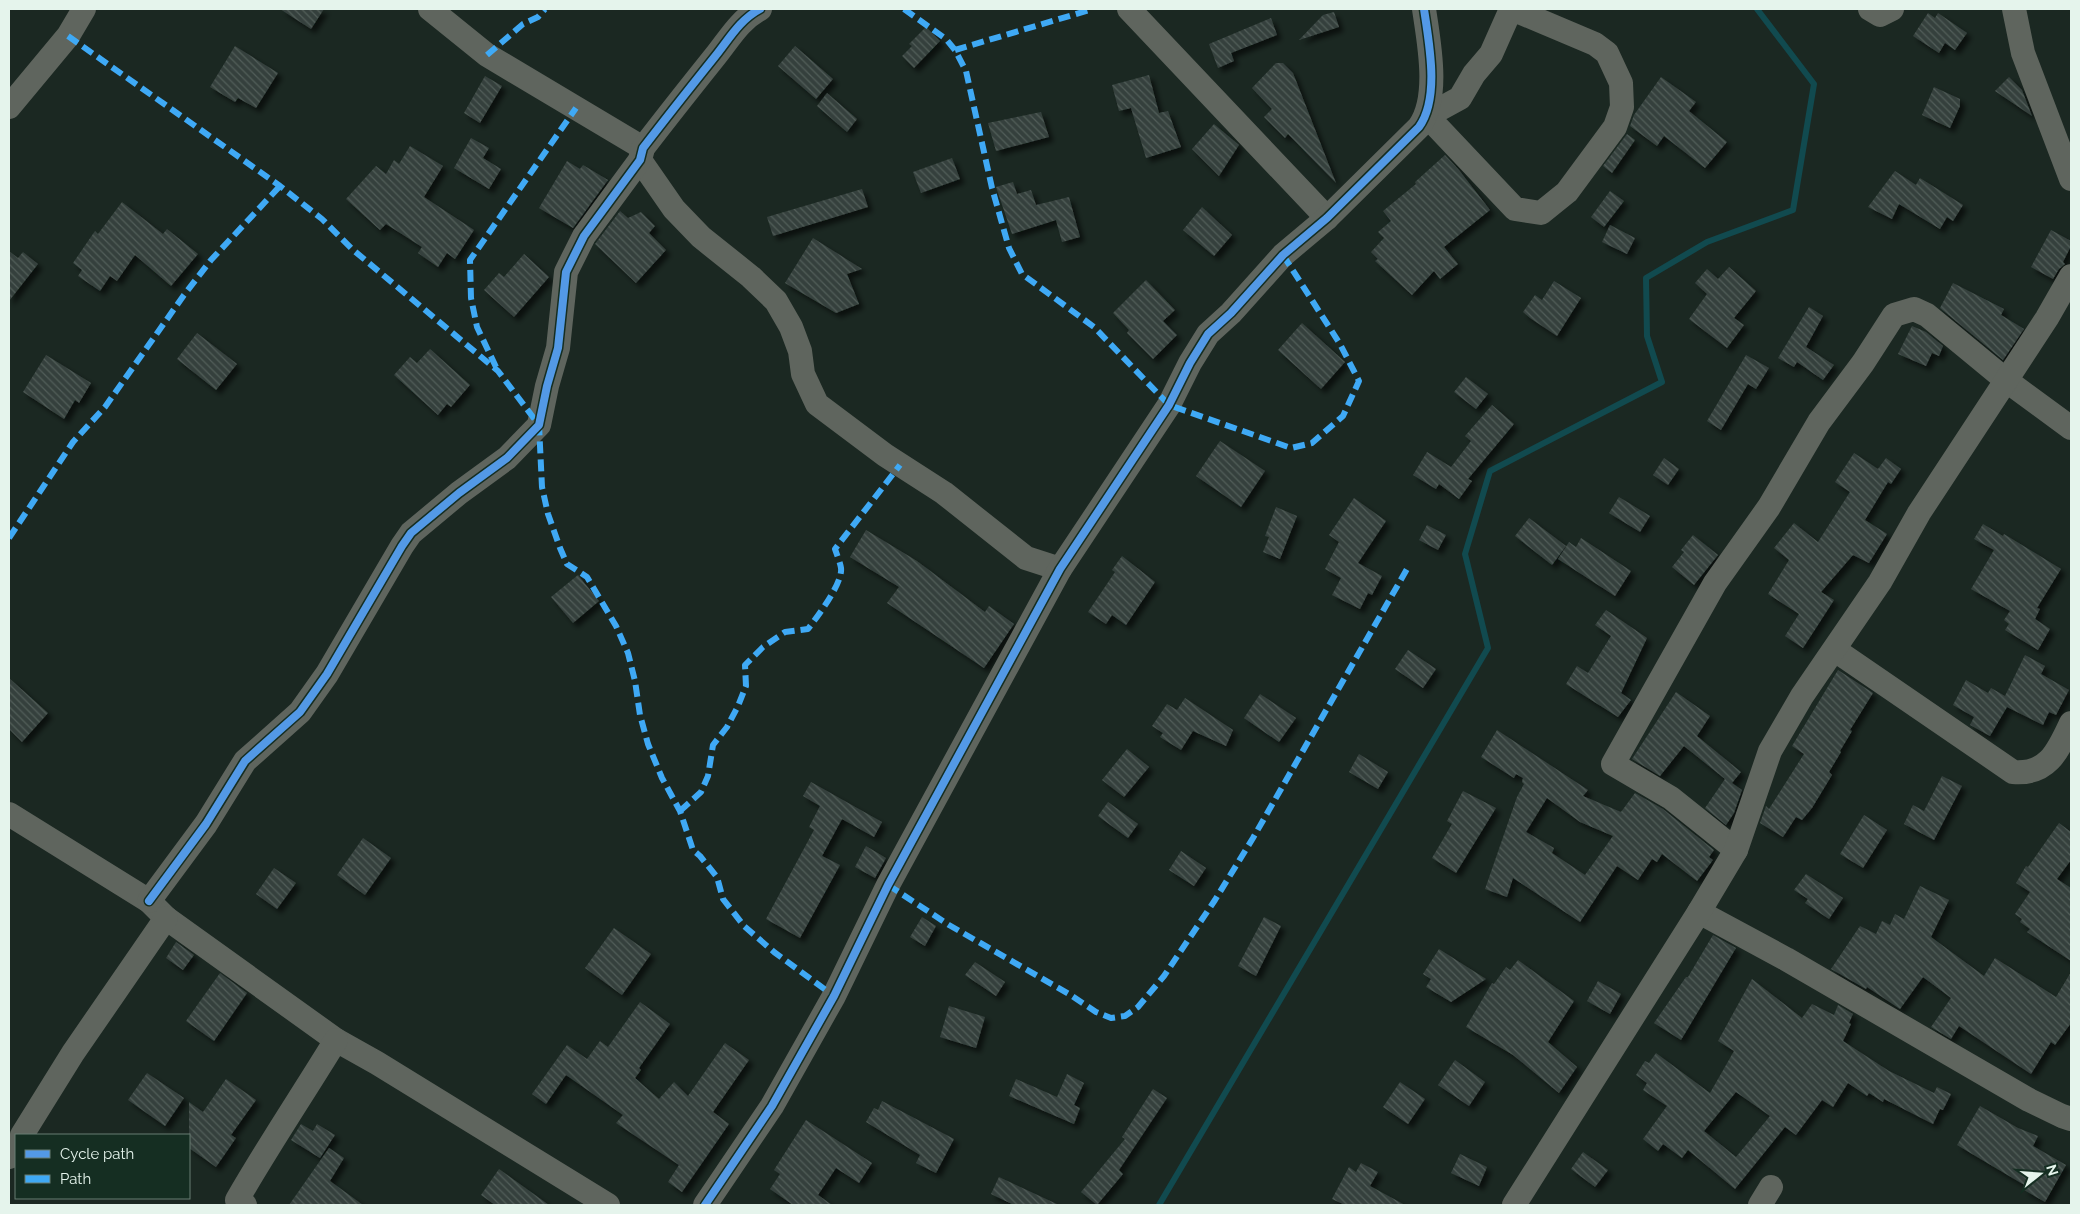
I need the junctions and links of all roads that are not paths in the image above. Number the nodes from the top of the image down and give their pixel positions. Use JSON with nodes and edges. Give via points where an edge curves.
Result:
{"nodes":[{"id":1,"x":84,"y":9,"type":"edge"},
{"id":2,"x":430,"y":9,"type":"edge"},
{"id":3,"x":1424,"y":9,"type":"edge"},
{"id":4,"x":1511,"y":9,"type":"edge"},
{"id":5,"x":1870,"y":9,"type":"edge"},
{"id":6,"x":1892,"y":9,"type":"edge"},
{"id":7,"x":2014,"y":9,"type":"edge"},
{"id":8,"x":752,"y":11,"type":"edge"},
{"id":9,"x":1140,"y":11,"type":"edge"},
{"id":10,"x":9,"y":107,"type":"edge"},
{"id":11,"x":1427,"y":116,"type":"junction"},
{"id":12,"x":642,"y":154,"type":"junction"},
{"id":13,"x":2071,"y":179,"type":"edge"},
{"id":14,"x":1327,"y":218,"type":"junction"},
{"id":15,"x":2071,"y":276,"type":"edge"},
{"id":16,"x":2007,"y":380,"type":"junction"},
{"id":17,"x":2071,"y":428,"type":"edge"},
{"id":18,"x":1060,"y":569,"type":"junction"},
{"id":19,"x":1835,"y":650,"type":"junction"},
{"id":20,"x":2071,"y":724,"type":"edge"},
{"id":21,"x":9,"y":814,"type":"edge"},
{"id":22,"x":1736,"y":850,"type":"junction"},
{"id":23,"x":157,"y":909,"type":"junction"},
{"id":24,"x":1699,"y":912,"type":"junction"},
{"id":25,"x":336,"y":1040,"type":"junction"},
{"id":26,"x":2071,"y":1119,"type":"edge"},
{"id":27,"x":23,"y":1134,"type":"edge"},
{"id":28,"x":238,"y":1204,"type":"edge"},
{"id":29,"x":608,"y":1205,"type":"edge"},
{"id":30,"x":705,"y":1205,"type":"edge"},
{"id":31,"x":1514,"y":1205,"type":"edge"}],
"edges":[{"from":1,"to":10,"type":"street","via":[[68,36]]},
{"from":2,"to":12,"type":"street","via":[[488,55]]},
{"from":3,"to":11,"type":"street","via":[[1431,95]]},
{"from":4,"to":11,"type":"street","via":[[1491,54],[1460,98]]},
{"from":4,"to":11,"type":"street","via":[[1595,44],[1607,53],[1621,83],[1622,107],[1615,127],[1567,192],[1541,213],[1515,209]]},
{"from":5,"to":6,"type":"street","via":[[1880,16]]},
{"from":7,"to":13,"type":"street","via":[[2023,53]]},
{"from":8,"to":12,"type":"street","via":[[689,87]]},
{"from":9,"to":14,"type":"street"},
{"from":11,"to":14,"type":"street"},
{"from":12,"to":18,"type":"street","via":[[674,209],[701,237],[776,301],[800,351],[803,374],[816,404],[885,455],[944,492],[1026,558]]},
{"from":12,"to":23,"type":"street","via":[[584,236],[566,272],[558,348],[539,426],[506,458],[411,533],[327,674],[300,712],[246,761]]},
{"from":14,"to":18,"type":"street","via":[[1283,255],[1208,334],[1169,405]]},
{"from":15,"to":16,"type":"street"},
{"from":16,"to":17,"type":"street"},
{"from":16,"to":19,"type":"street","via":[[1919,513],[1880,582]]},
{"from":16,"to":22,"type":"street","via":[[1927,315],[1914,309],[1894,315],[1819,422],[1769,507],[1715,583],[1613,764],[1671,798]]},
{"from":18,"to":30,"type":"street","via":[[888,885],[834,996],[772,1106]]},
{"from":19,"to":20,"type":"street","via":[[2013,772],[2027,774],[2043,768],[2060,747]]},
{"from":19,"to":22,"type":"street","via":[[1802,696],[1770,751]]},
{"from":21,"to":23,"type":"street"},
{"from":22,"to":24,"type":"street"},
{"from":23,"to":25,"type":"street"},
{"from":23,"to":27,"type":"street"},
{"from":24,"to":26,"type":"street","via":[[2029,1100]]},
{"from":24,"to":31,"type":"street"},
{"from":25,"to":28,"type":"street","via":[[266,1149]]},
{"from":25,"to":29,"type":"street"}]}
